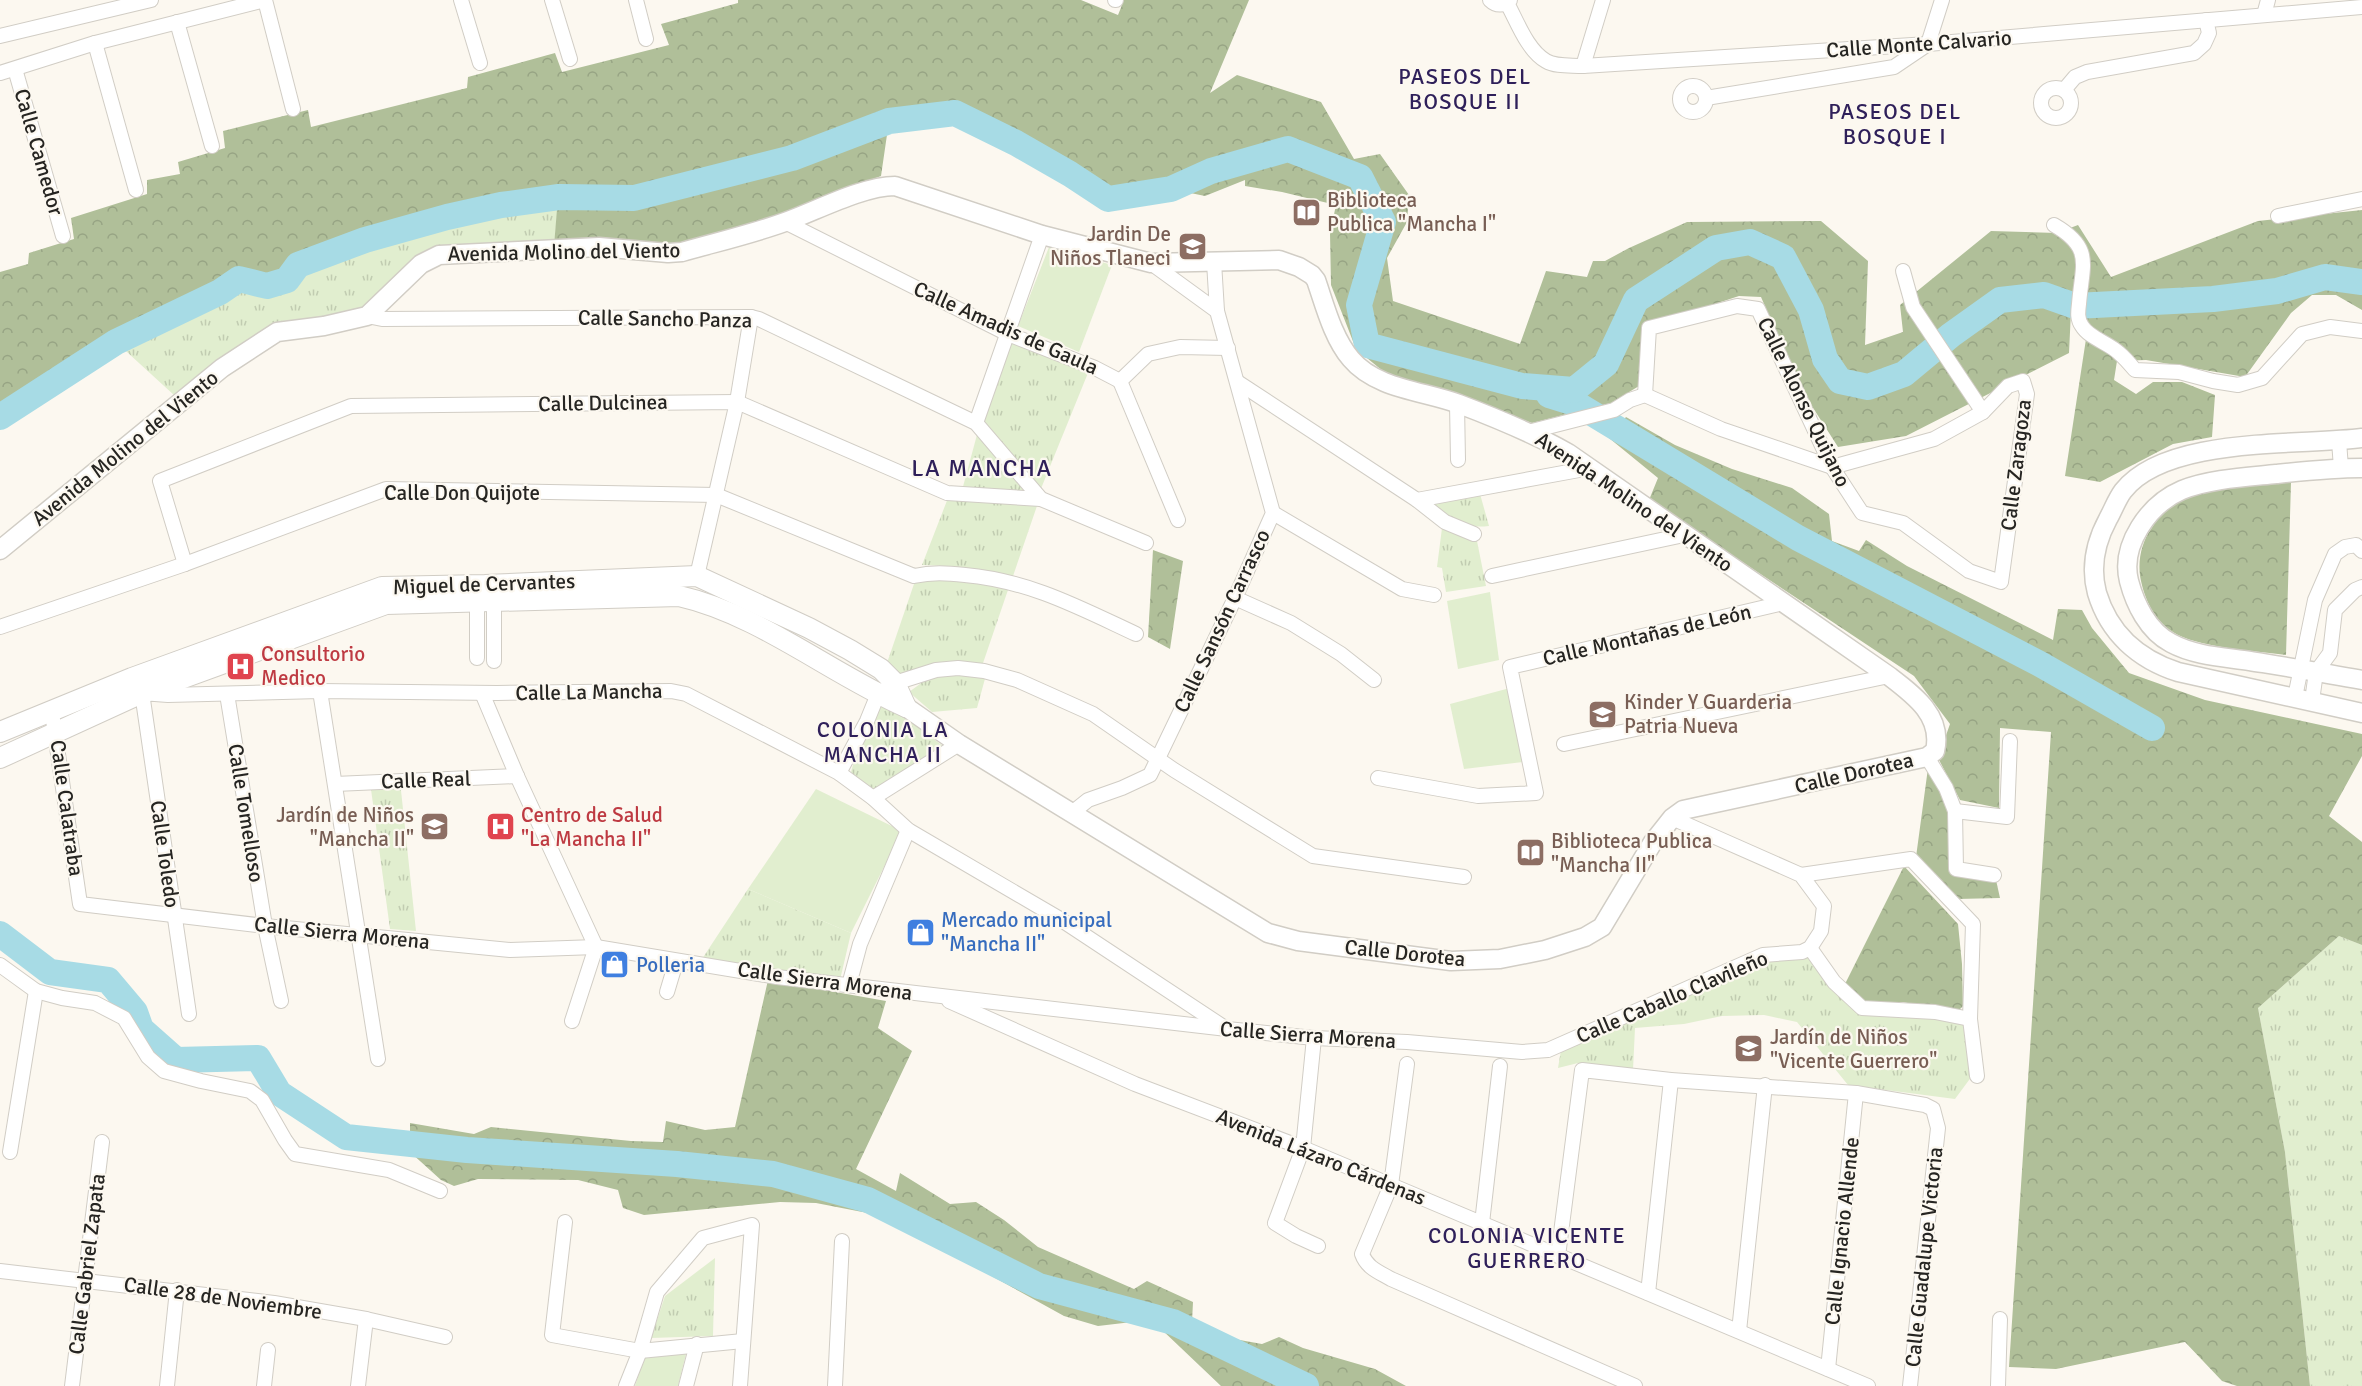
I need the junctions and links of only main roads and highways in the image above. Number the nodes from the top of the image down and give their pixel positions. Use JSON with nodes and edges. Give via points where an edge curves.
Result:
{"nodes":[{"id":1,"x":895,"y":683,"type":"joint"},
{"id":2,"x":54,"y":722,"type":"junction"},
{"id":3,"x":0,"y":732,"type":"edge"},
{"id":4,"x":0,"y":758,"type":"edge"}],
"edges":[{"from":1,"to":2,"type":"main road","name":"Miguel de Cervantes","via":[[881,669],[850,650],[697,576],[382,587],[132,678]]},
{"from":1,"to":2,"type":"main road","name":"Calle Dorotea","via":[[906,706],[735,615],[679,596],[386,604]]},
{"from":2,"to":3,"type":"main road","name":"Miguel de Cervantes"},
{"from":2,"to":4,"type":"main road"}]}
